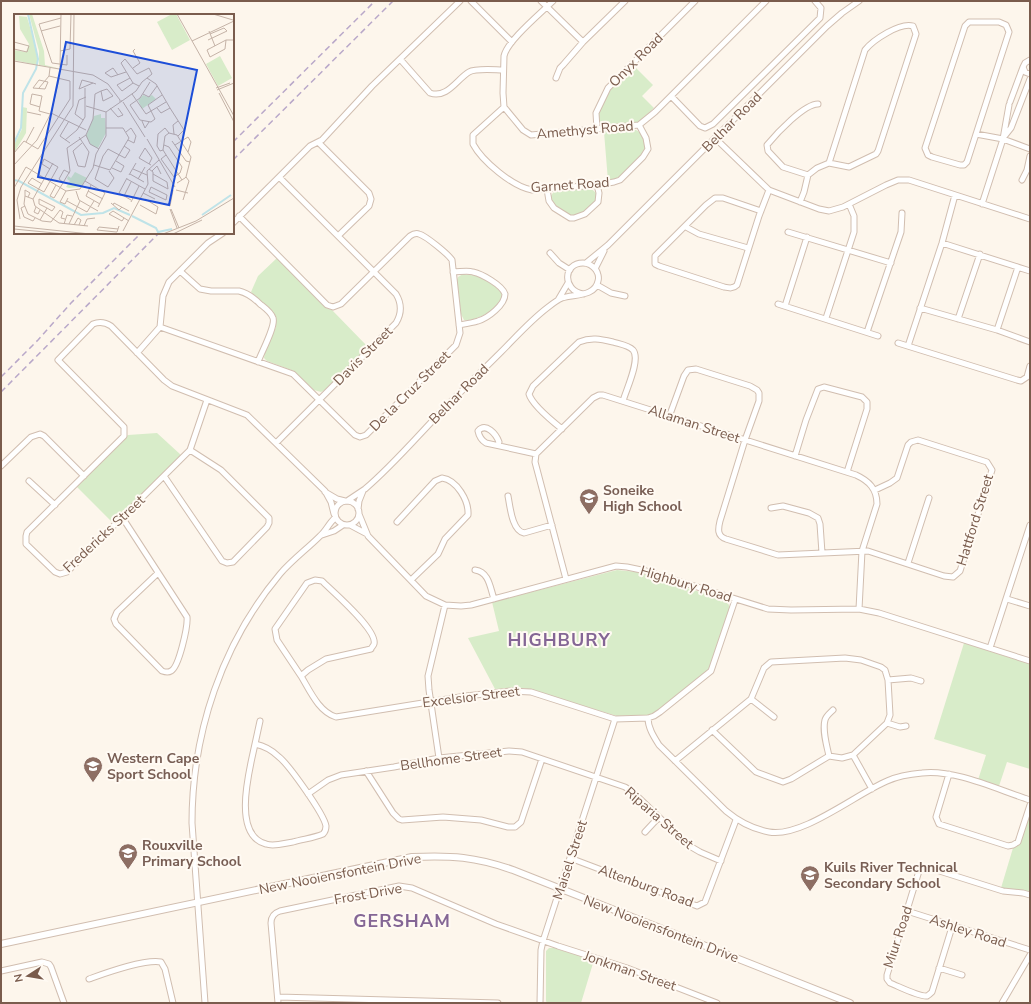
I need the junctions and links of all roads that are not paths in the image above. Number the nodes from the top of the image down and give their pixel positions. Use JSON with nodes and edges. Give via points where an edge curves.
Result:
{"nodes":[{"id":1,"x":460,"y":1,"type":"edge"},
{"id":2,"x":471,"y":1,"type":"edge"},
{"id":3,"x":542,"y":1,"type":"edge"},
{"id":4,"x":553,"y":1,"type":"edge"},
{"id":5,"x":625,"y":1,"type":"edge"},
{"id":6,"x":695,"y":1,"type":"edge"},
{"id":7,"x":766,"y":1,"type":"edge"},
{"id":8,"x":815,"y":1,"type":"edge"},
{"id":9,"x":858,"y":1,"type":"edge"},
{"id":10,"x":547,"y":7,"type":"junction"},
{"id":11,"x":512,"y":42,"type":"junction"},
{"id":12,"x":583,"y":42,"type":"junction"},
{"id":13,"x":400,"y":59,"type":"junction"},
{"id":14,"x":1030,"y":61,"type":"edge"},
{"id":15,"x":1023,"y":68,"type":"junction"},
{"id":16,"x":503,"y":70,"type":"junction"},
{"id":17,"x":1030,"y":74,"type":"edge"},
{"id":18,"x":556,"y":78,"type":"dead end"},
{"id":19,"x":1030,"y":79,"type":"edge"},
{"id":20,"x":671,"y":96,"type":"junction"},
{"id":21,"x":818,"y":104,"type":"dead end"},
{"id":22,"x":504,"y":107,"type":"junction"},
{"id":23,"x":639,"y":126,"type":"junction"},
{"id":24,"x":597,"y":129,"type":"junction"},
{"id":25,"x":976,"y":134,"type":"junction"},
{"id":26,"x":715,"y":138,"type":"junction"},
{"id":27,"x":1002,"y":139,"type":"junction"},
{"id":28,"x":318,"y":142,"type":"junction"},
{"id":29,"x":1030,"y":149,"type":"edge"},
{"id":30,"x":1030,"y":156,"type":"edge"},
{"id":31,"x":829,"y":163,"type":"junction"},
{"id":32,"x":1028,"y":171,"type":"edge"},
{"id":33,"x":808,"y":175,"type":"junction"},
{"id":34,"x":279,"y":177,"type":"junction"},
{"id":35,"x":1022,"y":180,"type":"dead end"},
{"id":36,"x":597,"y":185,"type":"junction"},
{"id":37,"x":547,"y":189,"type":"junction"},
{"id":38,"x":769,"y":190,"type":"junction"},
{"id":39,"x":955,"y":195,"type":"junction"},
{"id":40,"x":800,"y":202,"type":"junction"},
{"id":41,"x":849,"y":204,"type":"junction"},
{"id":42,"x":982,"y":204,"type":"junction"},
{"id":43,"x":761,"y":211,"type":"junction"},
{"id":44,"x":902,"y":213,"type":"dead end"},
{"id":45,"x":240,"y":216,"type":"junction"},
{"id":46,"x":1030,"y":219,"type":"edge"},
{"id":47,"x":234,"y":222,"type":"edge"},
{"id":48,"x":686,"y":227,"type":"junction"},
{"id":49,"x":788,"y":232,"type":"dead end"},
{"id":50,"x":222,"y":234,"type":"edge"},
{"id":51,"x":338,"y":236,"type":"junction"},
{"id":52,"x":807,"y":237,"type":"junction"},
{"id":53,"x":942,"y":243,"type":"junction"},
{"id":54,"x":608,"y":245,"type":"junction"},
{"id":55,"x":748,"y":248,"type":"junction"},
{"id":56,"x":849,"y":250,"type":"junction"},
{"id":57,"x":550,"y":253,"type":"dead end"},
{"id":58,"x":980,"y":254,"type":"junction"},
{"id":59,"x":586,"y":263,"type":"junction"},
{"id":60,"x":891,"y":263,"type":"junction"},
{"id":61,"x":1018,"y":267,"type":"junction"},
{"id":62,"x":595,"y":269,"type":"junction"},
{"id":63,"x":570,"y":270,"type":"junction"},
{"id":64,"x":180,"y":271,"type":"junction"},
{"id":65,"x":1030,"y":271,"type":"edge"},
{"id":66,"x":374,"y":272,"type":"junction"},
{"id":67,"x":453,"y":272,"type":"junction"},
{"id":68,"x":568,"y":283,"type":"junction"},
{"id":69,"x":597,"y":285,"type":"junction"},
{"id":70,"x":582,"y":294,"type":"junction"},
{"id":71,"x":625,"y":296,"type":"dead end"},
{"id":72,"x":557,"y":301,"type":"junction"},
{"id":73,"x":778,"y":304,"type":"dead end"},
{"id":74,"x":785,"y":306,"type":"junction"},
{"id":75,"x":920,"y":308,"type":"junction"},
{"id":76,"x":826,"y":318,"type":"junction"},
{"id":77,"x":958,"y":319,"type":"junction"},
{"id":78,"x":459,"y":325,"type":"junction"},
{"id":79,"x":160,"y":327,"type":"junction"},
{"id":80,"x":997,"y":330,"type":"junction"},
{"id":81,"x":867,"y":332,"type":"junction"},
{"id":82,"x":878,"y":336,"type":"dead end"},
{"id":83,"x":1030,"y":342,"type":"edge"},
{"id":84,"x":898,"y":343,"type":"dead end"},
{"id":85,"x":908,"y":346,"type":"junction"},
{"id":86,"x":137,"y":352,"type":"junction"},
{"id":87,"x":258,"y":362,"type":"junction"},
{"id":88,"x":1030,"y":366,"type":"edge"},
{"id":89,"x":207,"y":400,"type":"junction"},
{"id":90,"x":319,"y":400,"type":"junction"},
{"id":91,"x":623,"y":401,"type":"junction"},
{"id":92,"x":669,"y":417,"type":"junction"},
{"id":93,"x":562,"y":429,"type":"junction"},
{"id":94,"x":745,"y":440,"type":"junction"},
{"id":95,"x":276,"y":443,"type":"junction"},
{"id":96,"x":498,"y":445,"type":"dead end"},
{"id":97,"x":190,"y":450,"type":"junction"},
{"id":98,"x":536,"y":454,"type":"junction"},
{"id":99,"x":795,"y":456,"type":"junction"},
{"id":100,"x":1,"y":466,"type":"edge"},
{"id":101,"x":847,"y":472,"type":"junction"},
{"id":102,"x":84,"y":476,"type":"junction"},
{"id":103,"x":164,"y":476,"type":"junction"},
{"id":104,"x":29,"y":481,"type":"dead end"},
{"id":105,"x":364,"y":490,"type":"junction"},
{"id":106,"x":874,"y":490,"type":"junction"},
{"id":107,"x":324,"y":491,"type":"junction"},
{"id":108,"x":508,"y":496,"type":"dead end"},
{"id":109,"x":930,"y":498,"type":"dead end"},
{"id":110,"x":346,"y":501,"type":"junction"},
{"id":111,"x":55,"y":505,"type":"junction"},
{"id":112,"x":771,"y":508,"type":"dead end"},
{"id":113,"x":358,"y":512,"type":"junction"},
{"id":114,"x":335,"y":516,"type":"junction"},
{"id":115,"x":122,"y":517,"type":"junction"},
{"id":116,"x":398,"y":522,"type":"dead end"},
{"id":117,"x":343,"y":525,"type":"junction"},
{"id":118,"x":350,"y":525,"type":"junction"},
{"id":119,"x":552,"y":525,"type":"junction"},
{"id":120,"x":1030,"y":525,"type":"edge"},
{"id":121,"x":367,"y":534,"type":"junction"},
{"id":122,"x":321,"y":535,"type":"junction"},
{"id":123,"x":862,"y":551,"type":"junction"},
{"id":124,"x":822,"y":553,"type":"junction"},
{"id":125,"x":908,"y":563,"type":"junction"},
{"id":126,"x":475,"y":570,"type":"dead end"},
{"id":127,"x":158,"y":573,"type":"junction"},
{"id":128,"x":566,"y":579,"type":"junction"},
{"id":129,"x":411,"y":580,"type":"junction"},
{"id":130,"x":494,"y":599,"type":"junction"},
{"id":131,"x":1007,"y":599,"type":"junction"},
{"id":132,"x":735,"y":600,"type":"junction"},
{"id":133,"x":445,"y":605,"type":"junction"},
{"id":134,"x":1030,"y":606,"type":"edge"},
{"id":135,"x":859,"y":609,"type":"junction"},
{"id":136,"x":990,"y":648,"type":"junction"},
{"id":137,"x":1030,"y":661,"type":"edge"},
{"id":138,"x":301,"y":676,"type":"junction"},
{"id":139,"x":888,"y":680,"type":"junction"},
{"id":140,"x":921,"y":681,"type":"dead end"},
{"id":141,"x":751,"y":699,"type":"junction"},
{"id":142,"x":431,"y":701,"type":"junction"},
{"id":143,"x":833,"y":710,"type":"dead end"},
{"id":144,"x":774,"y":717,"type":"dead end"},
{"id":145,"x":648,"y":718,"type":"junction"},
{"id":146,"x":615,"y":719,"type":"junction"},
{"id":147,"x":260,"y":721,"type":"dead end"},
{"id":148,"x":887,"y":723,"type":"junction"},
{"id":149,"x":906,"y":726,"type":"dead end"},
{"id":150,"x":712,"y":730,"type":"junction"},
{"id":151,"x":255,"y":744,"type":"junction"},
{"id":152,"x":853,"y":755,"type":"junction"},
{"id":153,"x":829,"y":756,"type":"junction"},
{"id":154,"x":439,"y":758,"type":"junction"},
{"id":155,"x":542,"y":759,"type":"junction"},
{"id":156,"x":676,"y":760,"type":"junction"},
{"id":157,"x":366,"y":771,"type":"junction"},
{"id":158,"x":949,"y":774,"type":"junction"},
{"id":159,"x":596,"y":778,"type":"junction"},
{"id":160,"x":872,"y":789,"type":"junction"},
{"id":161,"x":308,"y":794,"type":"junction"},
{"id":162,"x":1030,"y":800,"type":"edge"},
{"id":163,"x":1030,"y":805,"type":"edge"},
{"id":164,"x":659,"y":817,"type":"junction"},
{"id":165,"x":736,"y":820,"type":"junction"},
{"id":166,"x":645,"y":832,"type":"dead end"},
{"id":167,"x":570,"y":858,"type":"junction"},
{"id":168,"x":721,"y":861,"type":"junction"},
{"id":169,"x":560,"y":889,"type":"junction"},
{"id":170,"x":1030,"y":895,"type":"edge"},
{"id":171,"x":197,"y":904,"type":"junction"},
{"id":172,"x":907,"y":912,"type":"junction"},
{"id":173,"x":952,"y":927,"type":"junction"},
{"id":174,"x":543,"y":941,"type":"junction"},
{"id":175,"x":1,"y":944,"type":"edge"},
{"id":176,"x":1030,"y":950,"type":"edge"},
{"id":177,"x":1030,"y":955,"type":"edge"},
{"id":178,"x":939,"y":968,"type":"junction"},
{"id":179,"x":1,"y":970,"type":"edge"},
{"id":180,"x":962,"y":975,"type":"dead end"},
{"id":181,"x":88,"y":979,"type":"dead end"},
{"id":182,"x":278,"y":997,"type":"junction"},
{"id":183,"x":64,"y":1003,"type":"edge"},
{"id":184,"x":173,"y":1003,"type":"edge"},
{"id":185,"x":205,"y":1003,"type":"edge"},
{"id":186,"x":278,"y":1003,"type":"edge"},
{"id":187,"x":498,"y":1003,"type":"edge"},
{"id":188,"x":540,"y":1003,"type":"edge"},
{"id":189,"x":717,"y":1003,"type":"edge"},
{"id":190,"x":850,"y":1003,"type":"edge"},
{"id":191,"x":1002,"y":1003,"type":"edge"}],
"edges":[{"from":1,"to":13,"type":"street"},
{"from":2,"to":11,"type":"street"},
{"from":3,"to":10,"type":"street"},
{"from":4,"to":10,"type":"street"},
{"from":5,"to":12,"type":"street"},
{"from":6,"to":24,"type":"street","name":"Onyx Road","via":[[608,88],[596,113]]},
{"from":7,"to":20,"type":"street","name":"Amethyst Road"},
{"from":8,"to":20,"type":"street","via":[[821,8],[820,18],[709,127],[705,128],[697,123]]},
{"from":9,"to":26,"type":"street","name":"Belhar Road","via":[[827,26]]},
{"from":10,"to":11,"type":"street"},
{"from":10,"to":12,"type":"street"},
{"from":11,"to":16,"type":"street","via":[[505,52]]},
{"from":12,"to":18,"type":"street","via":[[560,68]]},
{"from":13,"to":16,"type":"street","via":[[430,94],[437,95],[444,93],[469,72]]},
{"from":13,"to":28,"type":"street"},
{"from":14,"to":15,"type":"street","via":[[1025,63]]},
{"from":15,"to":17,"type":"street"},
{"from":15,"to":27,"type":"street","via":[[1010,103]]},
{"from":16,"to":22,"type":"street"},
{"from":19,"to":27,"type":"street","via":[[1011,128]]},
{"from":20,"to":23,"type":"street","name":"Amethyst Road"},
{"from":21,"to":33,"type":"street","via":[[803,109],[767,145],[768,151],[783,167]]},
{"from":22,"to":24,"type":"street","name":"Amethyst Road","via":[[523,130],[531,135]]},
{"from":22,"to":37,"type":"street","name":"Garnet Road","via":[[473,135],[473,144],[493,168],[522,187],[532,190]]},
{"from":23,"to":24,"type":"street","name":"Amethyst Road"},
{"from":23,"to":36,"type":"street","name":"Garnet Road","via":[[648,144],[646,154],[620,180]]},
{"from":25,"to":25,"type":"street","via":[[1009,32],[1006,25],[999,22],[973,22],[965,26],[925,148],[926,152],[932,157],[964,165]]},
{"from":25,"to":27,"type":"street"},
{"from":26,"to":38,"type":"street"},
{"from":26,"to":54,"type":"street","name":"Belhar Road"},
{"from":27,"to":29,"type":"street"},
{"from":27,"to":42,"type":"street"},
{"from":28,"to":34,"type":"street","via":[[310,146]]},
{"from":28,"to":51,"type":"street","via":[[369,193],[371,199],[369,206]]},
{"from":30,"to":32,"type":"street"},
{"from":31,"to":31,"type":"street","via":[[849,167],[878,151],[916,34],[913,26],[902,27],[876,39],[865,50]]},
{"from":31,"to":33,"type":"street"},
{"from":32,"to":35,"type":"street"},
{"from":33,"to":40,"type":"street"},
{"from":34,"to":45,"type":"street"},
{"from":34,"to":51,"type":"street","name":"Davis Street"},
{"from":36,"to":37,"type":"street","name":"Garnet Road"},
{"from":36,"to":37,"type":"street","via":[[598,202],[585,214],[574,218],[554,208]]},
{"from":38,"to":40,"type":"street"},
{"from":38,"to":43,"type":"street"},
{"from":39,"to":41,"type":"street","via":[[909,180],[898,180]]},
{"from":39,"to":42,"type":"street"},
{"from":39,"to":53,"type":"street"},
{"from":40,"to":41,"type":"street","via":[[829,211]]},
{"from":41,"to":56,"type":"street","via":[[855,225]]},
{"from":42,"to":46,"type":"street"},
{"from":43,"to":48,"type":"street","via":[[717,197]]},
{"from":43,"to":55,"type":"street"},
{"from":44,"to":60,"type":"street","via":[[901,232]]},
{"from":45,"to":47,"type":"street"},
{"from":45,"to":66,"type":"street","name":"De la Cruz Street","via":[[331,307],[339,306]]},
{"from":48,"to":55,"type":"street","via":[[699,234]]},
{"from":48,"to":55,"type":"street","via":[[655,256],[656,265],[731,288],[737,286]]},
{"from":49,"to":52,"type":"street"},
{"from":50,"to":64,"type":"street","via":[[208,243]]},
{"from":51,"to":66,"type":"street","name":"Davis Street"},
{"from":52,"to":56,"type":"street"},
{"from":52,"to":74,"type":"street"},
{"from":53,"to":58,"type":"street"},
{"from":53,"to":75,"type":"street"},
{"from":54,"to":59,"type":"street","name":"Belhar Road"},
{"from":54,"to":62,"type":"street","name":"Belhar Road"},
{"from":56,"to":60,"type":"street"},
{"from":56,"to":76,"type":"street"},
{"from":57,"to":63,"type":"street"},
{"from":58,"to":61,"type":"street"},
{"from":58,"to":77,"type":"street"},
{"from":59,"to":62,"type":"street"},
{"from":59,"to":63,"type":"street","via":[[578,264]]},
{"from":60,"to":81,"type":"street"},
{"from":61,"to":65,"type":"street"},
{"from":61,"to":80,"type":"street"},
{"from":62,"to":69,"type":"street"},
{"from":63,"to":68,"type":"street"},
{"from":64,"to":79,"type":"street","via":[[165,289]]},
{"from":64,"to":87,"type":"street","via":[[200,289],[244,292],[268,311],[273,318],[273,325]]},
{"from":66,"to":67,"type":"street","name":"De la Cruz Street","via":[[410,236],[418,234],[447,254],[452,260]]},
{"from":66,"to":90,"type":"street","name":"Davis Street","via":[[396,294],[401,305],[400,316]]},
{"from":67,"to":78,"type":"street","name":"De la Cruz Street"},
{"from":67,"to":78,"type":"street","via":[[478,273],[501,287],[505,294],[503,302],[487,316],[478,321]]},
{"from":68,"to":70,"type":"street","via":[[574,291]]},
{"from":68,"to":72,"type":"street","name":"Belhar Road"},
{"from":69,"to":70,"type":"street","via":[[591,292]]},
{"from":69,"to":71,"type":"street","via":[[611,293]]},
{"from":70,"to":72,"type":"street","name":"Belhar Road"},
{"from":72,"to":105,"type":"street","name":"Belhar Road","via":[[535,318]]},
{"from":73,"to":74,"type":"street"},
{"from":74,"to":76,"type":"street"},
{"from":75,"to":77,"type":"street"},
{"from":75,"to":85,"type":"street"},
{"from":76,"to":81,"type":"street"},
{"from":77,"to":80,"type":"street"},
{"from":78,"to":90,"type":"street","name":"De la Cruz Street","via":[[460,333],[456,345],[365,436],[356,436]]},
{"from":79,"to":86,"type":"street"},
{"from":79,"to":87,"type":"street","name":"De la Cruz Street"},
{"from":80,"to":83,"type":"street"},
{"from":81,"to":82,"type":"street"},
{"from":84,"to":85,"type":"street"},
{"from":85,"to":88,"type":"street","via":[[1021,381],[1027,377]]},
{"from":86,"to":89,"type":"street","via":[[172,386]]},
{"from":86,"to":102,"type":"street","name":"Fredericks Street","via":[[108,324],[99,322],[93,324],[58,360],[125,430],[124,436]]},
{"from":87,"to":90,"type":"street","name":"De la Cruz Street","via":[[293,374]]},
{"from":89,"to":95,"type":"street","via":[[247,415]]},
{"from":89,"to":97,"type":"street","name":"Fredericks Street"},
{"from":90,"to":95,"type":"street","name":"Davis Street"},
{"from":91,"to":92,"type":"street","name":"Allaman Street"},
{"from":91,"to":93,"type":"street","name":"Allaman Street","via":[[599,395]]},
{"from":91,"to":93,"type":"street","via":[[636,361],[635,353],[628,347],[598,338],[579,342],[533,386],[529,394]]},
{"from":92,"to":94,"type":"street","name":"Allaman Street"},
{"from":92,"to":94,"type":"street","via":[[684,376],[688,370],[696,369],[757,390],[759,397]]},
{"from":93,"to":98,"type":"street","name":"Allaman Street"},
{"from":94,"to":99,"type":"street","name":"Allaman Street"},
{"from":94,"to":124,"type":"street","name":"Hattford Street","via":[[720,522],[720,535],[726,540],[778,555]]},
{"from":95,"to":107,"type":"street"},
{"from":96,"to":98,"type":"street"},
{"from":97,"to":103,"type":"street","name":"Fredericks Street"},
{"from":97,"to":103,"type":"street","via":[[221,470],[269,518],[268,526],[233,562],[222,561]]},
{"from":98,"to":119,"type":"street","via":[[535,462]]},
{"from":99,"to":101,"type":"street","name":"Allaman Street"},
{"from":99,"to":101,"type":"street","via":[[818,389],[824,386],[862,398],[868,409]]},
{"from":100,"to":102,"type":"street","via":[[31,437],[40,434]]},
{"from":101,"to":106,"type":"street","name":"Allaman Street","via":[[864,479]]},
{"from":102,"to":111,"type":"street","name":"Fredericks Street"},
{"from":103,"to":115,"type":"street","name":"Fredericks Street"},
{"from":104,"to":111,"type":"street"},
{"from":105,"to":110,"type":"street","name":"Belhar Road"},
{"from":105,"to":113,"type":"street","name":"Belhar Road"},
{"from":106,"to":123,"type":"street","via":[[877,504]]},
{"from":106,"to":125,"type":"street","name":"Hattford Street","via":[[897,478],[908,445],[918,440],[981,459],[987,462],[992,470],[960,571],[954,577],[949,577]]},
{"from":107,"to":110,"type":"street"},
{"from":107,"to":114,"type":"street"},
{"from":108,"to":119,"type":"street","via":[[515,524],[520,532]]},
{"from":109,"to":125,"type":"street"},
{"from":110,"to":113,"type":"street","via":[[355,504]]},
{"from":110,"to":114,"type":"street","via":[[338,504]]},
{"from":111,"to":115,"type":"street","name":"Fredericks Street","via":[[28,532],[26,544],[58,574],[66,572]]},
{"from":112,"to":124,"type":"street","via":[[783,506],[820,520]]},
{"from":113,"to":118,"type":"street","via":[[356,521]]},
{"from":113,"to":121,"type":"street","name":"Highbury Road"},
{"from":114,"to":117,"type":"street"},
{"from":114,"to":122,"type":"street"},
{"from":115,"to":127,"type":"street"},
{"from":116,"to":129,"type":"street","via":[[435,481],[442,478],[449,480],[465,497],[468,515],[445,538],[438,554]]},
{"from":117,"to":118,"type":"street"},
{"from":117,"to":122,"type":"street"},
{"from":118,"to":121,"type":"street","name":"Highbury Road"},
{"from":119,"to":128,"type":"street"},
{"from":120,"to":131,"type":"street"},
{"from":121,"to":129,"type":"street","name":"Highbury Road"},
{"from":122,"to":171,"type":"street","via":[[281,573],[248,618],[211,699],[197,757],[192,800],[192,842]]},
{"from":123,"to":124,"type":"street","name":"Hattford Street"},
{"from":123,"to":125,"type":"street","name":"Hattford Street"},
{"from":123,"to":135,"type":"street"},
{"from":126,"to":130,"type":"street","via":[[483,572],[487,577]]},
{"from":127,"to":127,"type":"street","via":[[117,612],[114,619],[162,671],[171,672],[176,665],[188,623],[184,611]]},
{"from":128,"to":130,"type":"street","name":"Highbury Road"},
{"from":128,"to":132,"type":"street","name":"Highbury Road","via":[[616,566],[627,567]]},
{"from":129,"to":133,"type":"street","name":"Highbury Road","via":[[426,596]]},
{"from":130,"to":133,"type":"street","name":"Highbury Road","via":[[471,605]]},
{"from":131,"to":134,"type":"street"},
{"from":131,"to":136,"type":"street"},
{"from":132,"to":135,"type":"street","name":"Highbury Road","via":[[776,610]]},
{"from":132,"to":145,"type":"street","name":"Excelsior Street","via":[[711,671],[660,712]]},
{"from":133,"to":142,"type":"street","via":[[428,676]]},
{"from":135,"to":136,"type":"street","name":"Highbury Road"},
{"from":136,"to":137,"type":"street","name":"Highbury Road"},
{"from":138,"to":138,"type":"street","name":"Excelsior Street","via":[[277,640],[275,629],[306,583],[319,580],[368,628],[373,635],[374,644],[366,651],[326,659]]},
{"from":138,"to":142,"type":"street","name":"Excelsior Street","via":[[323,710],[336,717]]},
{"from":139,"to":140,"type":"street","via":[[911,678]]},
{"from":139,"to":141,"type":"street","via":[[885,670],[881,667],[852,658],[771,662],[764,668]]},
{"from":139,"to":148,"type":"street","via":[[890,715]]},
{"from":141,"to":144,"type":"street"},
{"from":141,"to":150,"type":"street"},
{"from":142,"to":146,"type":"street","name":"Excelsior Street","via":[[521,690]]},
{"from":142,"to":154,"type":"street"},
{"from":143,"to":153,"type":"street","via":[[827,716],[825,724]]},
{"from":145,"to":146,"type":"street","name":"Excelsior Street"},
{"from":145,"to":156,"type":"street","via":[[650,729],[659,745]]},
{"from":146,"to":159,"type":"street","name":"Maisel Street"},
{"from":147,"to":151,"type":"street"},
{"from":148,"to":149,"type":"street"},
{"from":148,"to":152,"type":"street"},
{"from":150,"to":153,"type":"street","via":[[753,770],[778,781],[786,782]]},
{"from":150,"to":156,"type":"street"},
{"from":151,"to":161,"type":"street","via":[[265,746],[281,758]]},
{"from":151,"to":161,"type":"street","via":[[245,800],[248,828],[258,840],[276,845],[323,834],[326,826]]},
{"from":152,"to":153,"type":"street","via":[[842,758]]},
{"from":152,"to":160,"type":"street"},
{"from":154,"to":155,"type":"street","name":"Bellhome Street","via":[[509,751],[522,752]]},
{"from":154,"to":157,"type":"street","name":"Bellhome Street"},
{"from":155,"to":157,"type":"street","via":[[521,822],[512,827],[480,820],[443,817],[399,819],[382,798]]},
{"from":155,"to":159,"type":"street","name":"Bellhome Street"},
{"from":156,"to":165,"type":"street"},
{"from":157,"to":161,"type":"street","name":"Bellhome Street","via":[[337,776]]},
{"from":158,"to":160,"type":"street","via":[[923,772],[900,776]]},
{"from":158,"to":162,"type":"street"},
{"from":158,"to":163,"type":"street","via":[[936,817],[939,824],[1008,846],[1018,842]]},
{"from":159,"to":164,"type":"street","name":"Riparia Street","via":[[634,793]]},
{"from":159,"to":167,"type":"street","name":"Maisel Street"},
{"from":160,"to":165,"type":"street","via":[[812,823],[787,831],[769,832]]},
{"from":164,"to":166,"type":"street"},
{"from":164,"to":168,"type":"street","name":"Riparia Street","via":[[688,845]]},
{"from":165,"to":168,"type":"street","name":"Altenburg Road"},
{"from":167,"to":168,"type":"street","name":"Altenburg Road","via":[[697,906],[704,902]]},
{"from":167,"to":169,"type":"street","name":"Maisel Street"},
{"from":169,"to":171,"type":"street","name":"New Nooiensfontein Drive","via":[[495,864],[456,856],[436,856],[412,857]]},
{"from":169,"to":174,"type":"street","name":"Maisel Street"},
{"from":169,"to":190,"type":"street","name":"New Nooiensfontein Drive"},
{"from":170,"to":172,"type":"street","name":"Miur Road","via":[[1003,891],[925,867],[919,871]]},
{"from":171,"to":175,"type":"street","name":"New Nooiensfontein Drive"},
{"from":171,"to":185,"type":"street"},
{"from":172,"to":173,"type":"street","name":"Ashley Road"},
{"from":172,"to":178,"type":"street","name":"Miur Road","via":[[887,979],[890,983],[921,996],[928,996],[932,992]]},
{"from":173,"to":176,"type":"street","name":"Ashley Road"},
{"from":173,"to":178,"type":"street","name":"Miur Road"},
{"from":174,"to":182,"type":"street","name":"Frost Drive","via":[[406,886],[295,907],[277,912],[271,921]]},
{"from":174,"to":188,"type":"street","name":"Maisel Street"},
{"from":174,"to":189,"type":"street","name":"Jonkman Street","via":[[628,968]]},
{"from":177,"to":191,"type":"street"},
{"from":178,"to":180,"type":"street"},
{"from":179,"to":183,"type":"street","via":[[42,962],[49,964]]},
{"from":181,"to":184,"type":"street","via":[[120,969],[161,962],[165,968]]},
{"from":182,"to":186,"type":"street","name":"Frost Drive"},
{"from":182,"to":187,"type":"street"}]}
